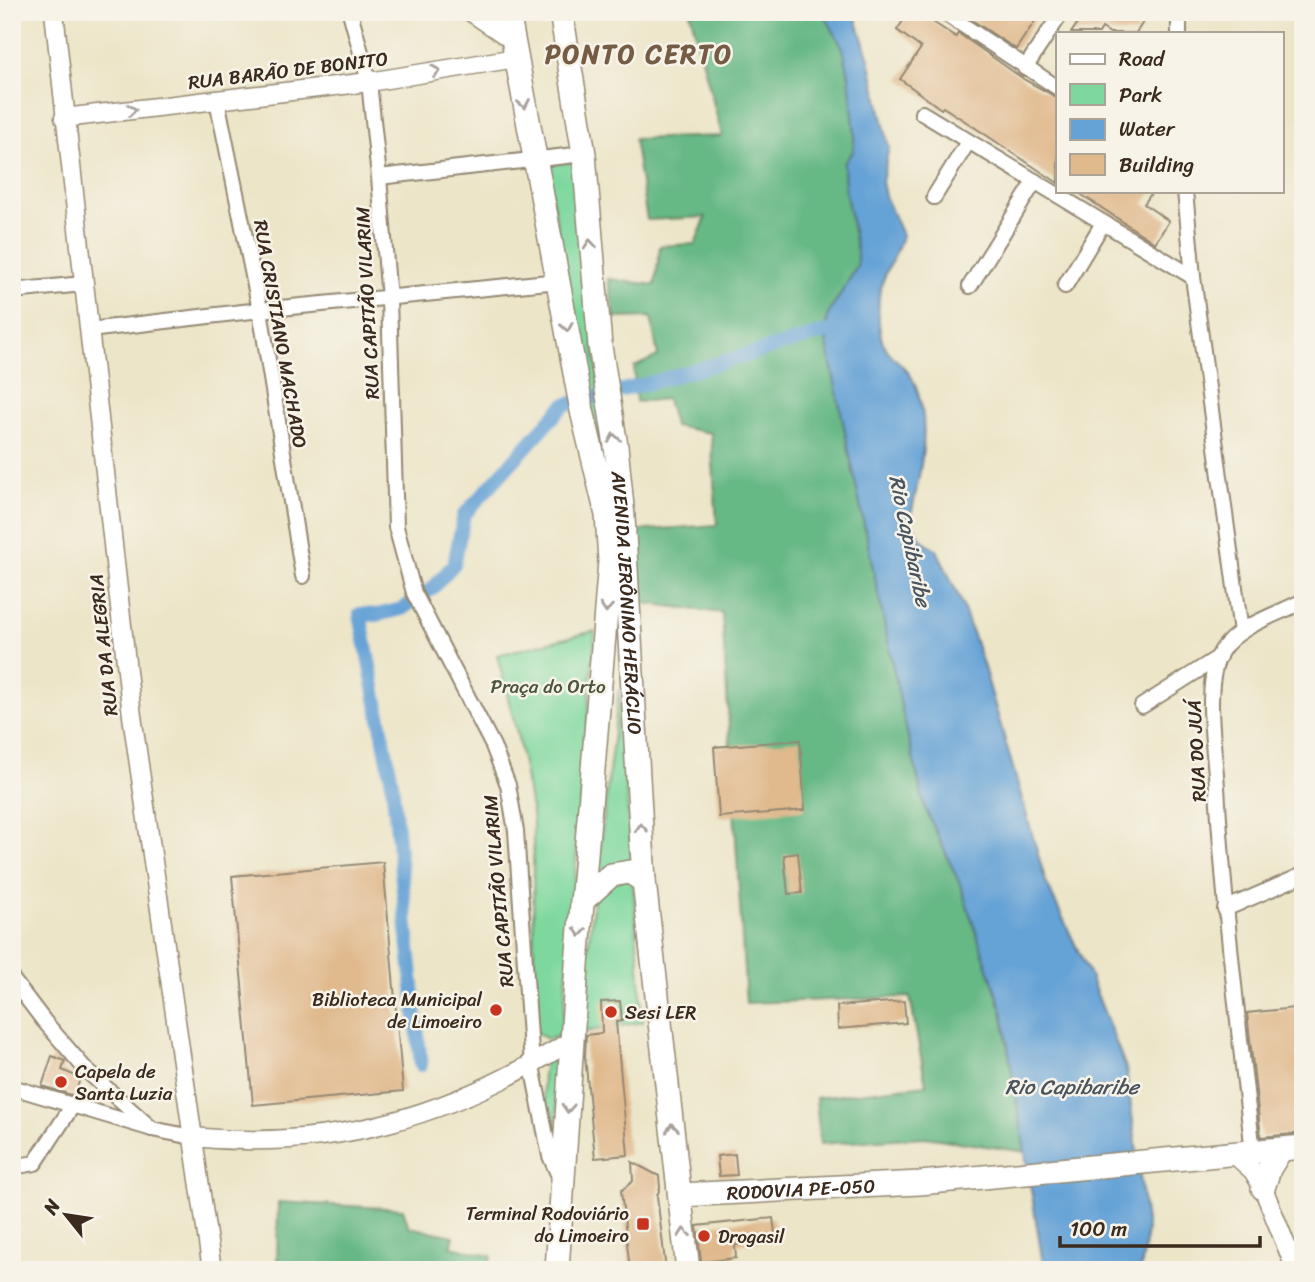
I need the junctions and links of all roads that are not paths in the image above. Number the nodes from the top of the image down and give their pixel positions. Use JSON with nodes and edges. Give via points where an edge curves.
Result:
{"nodes":[{"id":1,"x":54,"y":12,"type":"edge"},
{"id":2,"x":350,"y":12,"type":"edge"},
{"id":3,"x":471,"y":12,"type":"edge"},
{"id":4,"x":508,"y":12,"type":"edge"},
{"id":5,"x":561,"y":12,"type":"edge"},
{"id":6,"x":1062,"y":12,"type":"edge"},
{"id":7,"x":1179,"y":12,"type":"edge"},
{"id":8,"x":948,"y":14,"type":"edge"},
{"id":9,"x":1180,"y":32,"type":"edge"},
{"id":10,"x":515,"y":49,"type":"junction"},
{"id":11,"x":1025,"y":68,"type":"junction"},
{"id":12,"x":369,"y":82,"type":"junction"},
{"id":13,"x":1056,"y":87,"type":"edge"},
{"id":14,"x":217,"y":100,"type":"junction"},
{"id":15,"x":922,"y":113,"type":"dead end"},
{"id":16,"x":64,"y":118,"type":"junction"},
{"id":17,"x":968,"y":142,"type":"junction"},
{"id":18,"x":584,"y":154,"type":"junction"},
{"id":19,"x":534,"y":158,"type":"junction"},
{"id":20,"x":379,"y":177,"type":"junction"},
{"id":21,"x":1035,"y":181,"type":"junction"},
{"id":22,"x":1185,"y":192,"type":"edge"},
{"id":23,"x":934,"y":197,"type":"dead end"},
{"id":24,"x":1103,"y":223,"type":"junction"},
{"id":25,"x":1193,"y":277,"type":"junction"},
{"id":26,"x":559,"y":281,"type":"junction"},
{"id":27,"x":83,"y":284,"type":"junction"},
{"id":28,"x":970,"y":286,"type":"dead end"},
{"id":29,"x":1065,"y":286,"type":"dead end"},
{"id":30,"x":12,"y":291,"type":"edge"},
{"id":31,"x":389,"y":299,"type":"junction"},
{"id":32,"x":260,"y":310,"type":"junction"},
{"id":33,"x":89,"y":330,"type":"junction"},
{"id":34,"x":303,"y":576,"type":"dead end"},
{"id":35,"x":1303,"y":601,"type":"edge"},
{"id":36,"x":1241,"y":632,"type":"junction"},
{"id":37,"x":1219,"y":657,"type":"junction"},
{"id":38,"x":1142,"y":706,"type":"dead end"},
{"id":39,"x":1303,"y":875,"type":"edge"},
{"id":40,"x":644,"y":881,"type":"junction"},
{"id":41,"x":582,"y":901,"type":"junction"},
{"id":42,"x":1225,"y":909,"type":"junction"},
{"id":43,"x":12,"y":979,"type":"edge"},
{"id":44,"x":572,"y":1040,"type":"junction"},
{"id":45,"x":531,"y":1066,"type":"junction"},
{"id":46,"x":12,"y":1087,"type":"edge"},
{"id":47,"x":73,"y":1105,"type":"junction"},
{"id":48,"x":152,"y":1129,"type":"junction"},
{"id":49,"x":192,"y":1137,"type":"junction"},
{"id":50,"x":1292,"y":1149,"type":"edge"},
{"id":51,"x":1243,"y":1153,"type":"junction"},
{"id":52,"x":12,"y":1167,"type":"edge"},
{"id":53,"x":564,"y":1187,"type":"junction"},
{"id":54,"x":1263,"y":1188,"type":"junction"},
{"id":55,"x":680,"y":1195,"type":"junction"},
{"id":56,"x":212,"y":1270,"type":"edge"},
{"id":57,"x":557,"y":1270,"type":"edge"},
{"id":58,"x":688,"y":1270,"type":"edge"},
{"id":59,"x":1296,"y":1270,"type":"edge"}],
"edges":[{"from":1,"to":16,"type":"street","name":"RUA DA ALEGRIA"},
{"from":2,"to":12,"type":"street","name":"RUA CAPITÃO VILARIM"},
{"from":3,"to":10,"type":"street"},
{"from":4,"to":10,"type":"main road","name":"AVENIDA JERÔNIMO HERÁCLIO"},
{"from":5,"to":18,"type":"main road","name":"AVENIDA JERÔNIMO HERÁCLIO"},
{"from":6,"to":11,"type":"street"},
{"from":7,"to":9,"type":"street"},
{"from":8,"to":11,"type":"street"},
{"from":12,"to":10,"type":"street","name":"RUA BARÃO DE BONITO","one_way":true},
{"from":10,"to":19,"type":"main road","name":"AVENIDA JERÔNIMO HERÁCLIO","one_way":true},
{"from":11,"to":13,"type":"street"},
{"from":12,"to":14,"type":"street","name":"RUA BARÃO DE BONITO"},
{"from":12,"to":20,"type":"street","name":"RUA CAPITÃO VILARIM"},
{"from":16,"to":14,"type":"street","name":"RUA BARÃO DE BONITO","one_way":true},
{"from":14,"to":32,"type":"street","name":"RUA CRISTIANO MACHADO"},
{"from":15,"to":17,"type":"street"},
{"from":16,"to":27,"type":"street","name":"RUA DA ALEGRIA"},
{"from":17,"to":21,"type":"street"},
{"from":17,"to":23,"type":"street"},
{"from":18,"to":19,"type":"street"},
{"from":40,"to":18,"type":"main road","name":"AVENIDA JERÔNIMO HERÁCLIO","one_way":true,"via":[[623,517],[605,385]]},
{"from":19,"to":20,"type":"street"},
{"from":19,"to":26,"type":"main road","name":"AVENIDA JERÔNIMO HERÁCLIO"},
{"from":20,"to":31,"type":"street","name":"RUA CAPITÃO VILARIM"},
{"from":21,"to":24,"type":"street"},
{"from":21,"to":28,"type":"street"},
{"from":22,"to":25,"type":"street"},
{"from":24,"to":25,"type":"street"},
{"from":24,"to":29,"type":"street"},
{"from":25,"to":36,"type":"street"},
{"from":26,"to":31,"type":"street"},
{"from":26,"to":41,"type":"main road","name":"AVENIDA JERÔNIMO HERÁCLIO","one_way":true,"via":[[582,411],[607,515],[610,561]]},
{"from":27,"to":30,"type":"street"},
{"from":27,"to":33,"type":"street","name":"RUA DA ALEGRIA"},
{"from":31,"to":32,"type":"street"},
{"from":31,"to":45,"type":"street","name":"RUA CAPITÃO VILARIM","via":[[396,527],[417,599],[493,746],[508,785],[516,831]]},
{"from":32,"to":33,"type":"street"},
{"from":32,"to":34,"type":"street","name":"RUA CRISTIANO MACHADO"},
{"from":33,"to":49,"type":"street","name":"RUA DA ALEGRIA","via":[[132,716]]},
{"from":35,"to":36,"type":"street"},
{"from":36,"to":37,"type":"street","name":"RUA DO JUÁ"},
{"from":37,"to":38,"type":"street"},
{"from":37,"to":42,"type":"street","name":"RUA DO JUÁ","via":[[1211,696]]},
{"from":39,"to":42,"type":"street"},
{"from":40,"to":41,"type":"main road","via":[[630,872],[611,875]]},
{"from":55,"to":40,"type":"main road","name":"AVENIDA JERÔNIMO HERÁCLIO","one_way":true},
{"from":41,"to":44,"type":"main road","name":"AVENIDA JERÔNIMO HERÁCLIO","one_way":true},
{"from":42,"to":51,"type":"street","name":"RUA DO JUÁ"},
{"from":43,"to":48,"type":"street","via":[[87,1071]]},
{"from":44,"to":45,"type":"street"},
{"from":44,"to":53,"type":"main road","name":"AVENIDA JERÔNIMO HERÁCLIO","one_way":true},
{"from":45,"to":49,"type":"street","via":[[444,1105],[372,1129],[297,1140]]},
{"from":45,"to":53,"type":"street","name":"RUA CAPITÃO VILARIM","via":[[551,1156]]},
{"from":46,"to":47,"type":"street"},
{"from":47,"to":48,"type":"street"},
{"from":47,"to":52,"type":"street","via":[[35,1163]]},
{"from":48,"to":49,"type":"street"},
{"from":49,"to":56,"type":"street","name":"RUA DA ALEGRIA"},
{"from":50,"to":51,"type":"main road"},
{"from":50,"to":54,"type":"main road","via":[[1269,1169]]},
{"from":51,"to":54,"type":"street"},
{"from":51,"to":55,"type":"main road","name":"RODOVIA PE-050","via":[[920,1183]]},
{"from":53,"to":57,"type":"main road","name":"AVENIDA JERÔNIMO HERÁCLIO"},
{"from":54,"to":59,"type":"street"},
{"from":58,"to":55,"type":"main road","name":"AVENIDA JERÔNIMO HERÁCLIO","one_way":true}]}
